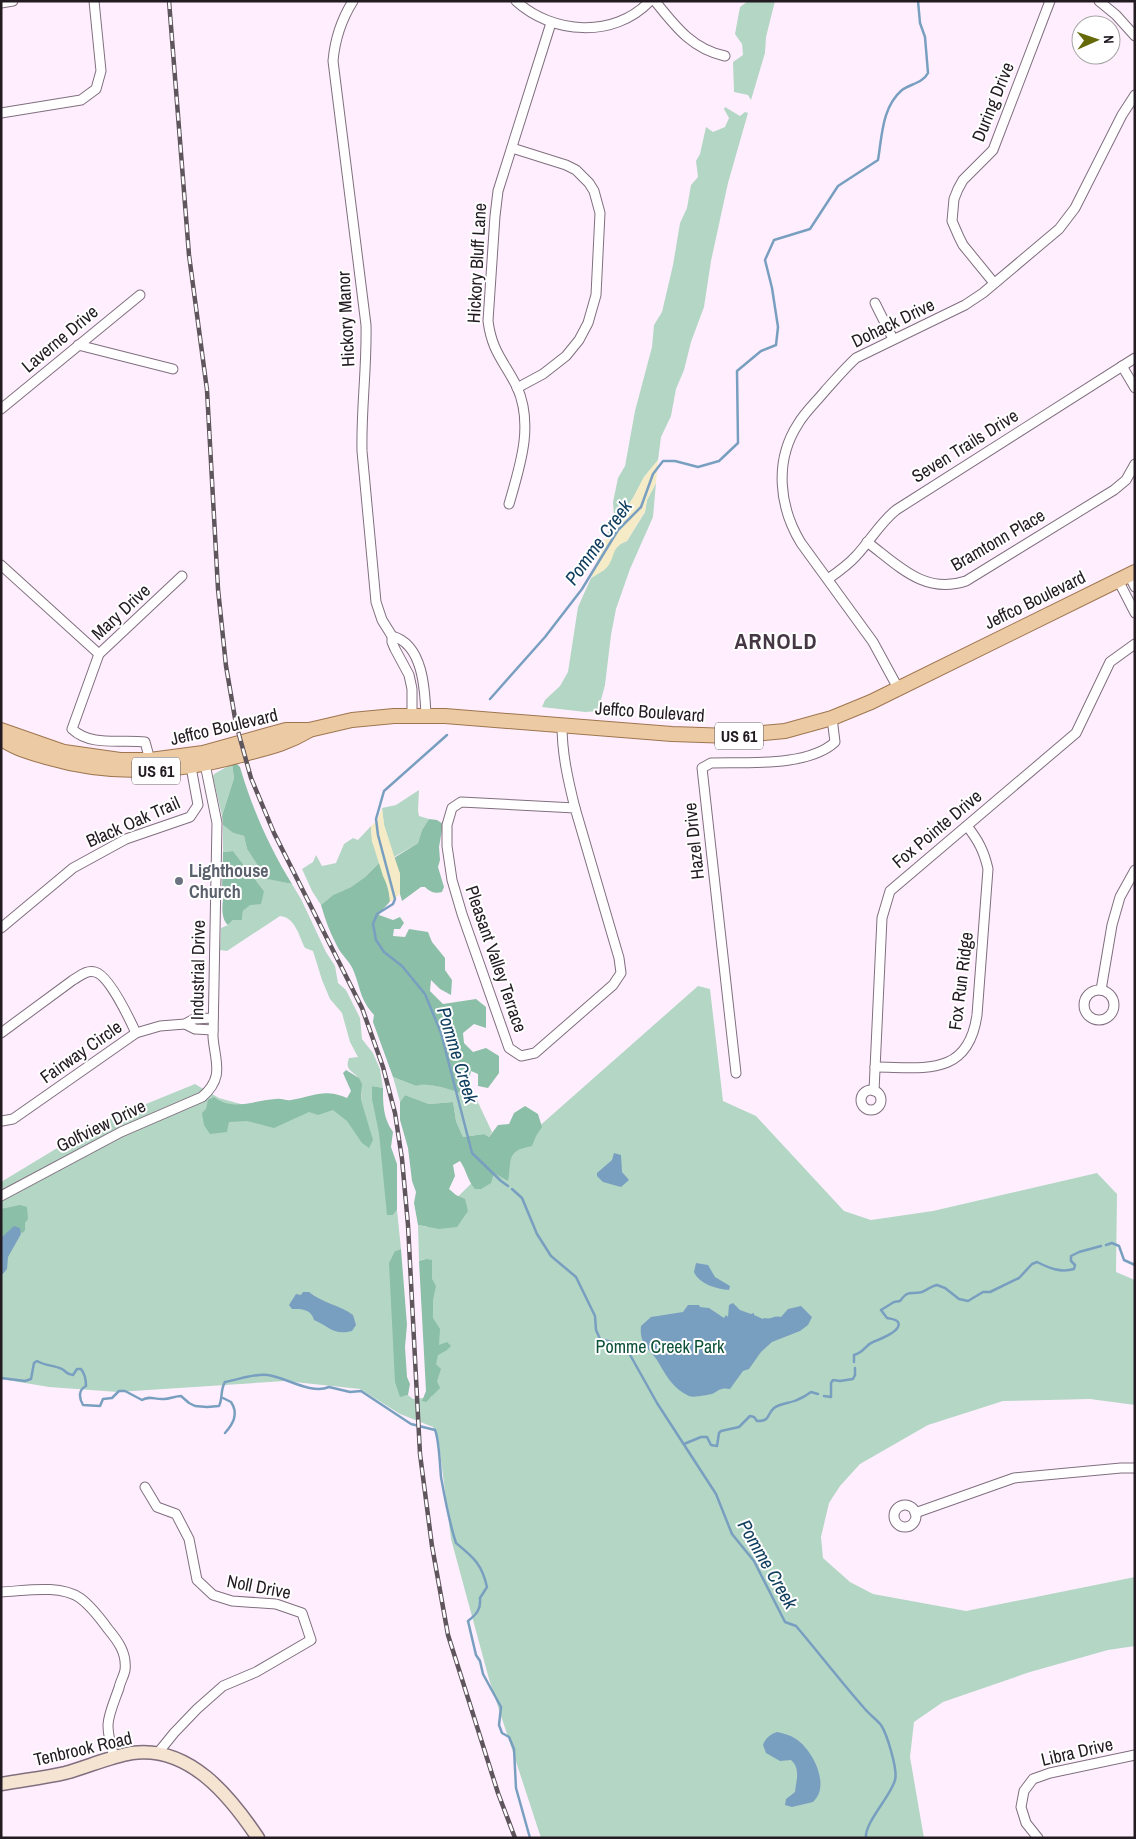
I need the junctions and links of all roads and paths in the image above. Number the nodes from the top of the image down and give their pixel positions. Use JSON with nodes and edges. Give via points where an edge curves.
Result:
{"nodes":[{"id":1,"x":14,"y":1,"type":"edge"},
{"id":2,"x":94,"y":1,"type":"edge"},
{"id":3,"x":353,"y":1,"type":"edge"},
{"id":4,"x":516,"y":1,"type":"edge"},
{"id":5,"x":650,"y":1,"type":"edge"},
{"id":6,"x":655,"y":1,"type":"edge"},
{"id":7,"x":1050,"y":1,"type":"edge"},
{"id":8,"x":1099,"y":1,"type":"edge"},
{"id":9,"x":1,"y":3,"type":"edge"},
{"id":10,"x":550,"y":23,"type":"junction"},
{"id":11,"x":1135,"y":36,"type":"edge"},
{"id":12,"x":725,"y":56,"type":"dead end"},
{"id":13,"x":1135,"y":95,"type":"edge"},
{"id":14,"x":1,"y":113,"type":"edge"},
{"id":15,"x":512,"y":148,"type":"junction"},
{"id":16,"x":994,"y":283,"type":"junction"},
{"id":17,"x":140,"y":295,"type":"dead end"},
{"id":18,"x":875,"y":303,"type":"dead end"},
{"id":19,"x":893,"y":339,"type":"junction"},
{"id":20,"x":78,"y":345,"type":"junction"},
{"id":21,"x":1135,"y":358,"type":"edge"},
{"id":22,"x":1122,"y":366,"type":"junction"},
{"id":23,"x":173,"y":369,"type":"dead end"},
{"id":24,"x":517,"y":388,"type":"junction"},
{"id":25,"x":1135,"y":388,"type":"edge"},
{"id":26,"x":1,"y":409,"type":"edge"},
{"id":27,"x":1135,"y":464,"type":"edge"},
{"id":28,"x":509,"y":504,"type":"dead end"},
{"id":29,"x":867,"y":542,"type":"junction"},
{"id":30,"x":1,"y":565,"type":"edge"},
{"id":31,"x":182,"y":576,"type":"dead end"},
{"id":32,"x":828,"y":579,"type":"junction"},
{"id":33,"x":1129,"y":579,"type":"edge"},
{"id":34,"x":1135,"y":613,"type":"edge"},
{"id":35,"x":392,"y":636,"type":"junction"},
{"id":36,"x":1135,"y":644,"type":"edge"},
{"id":37,"x":99,"y":654,"type":"junction"},
{"id":38,"x":898,"y":688,"type":"junction"},
{"id":39,"x":419,"y":716,"type":"junction"},
{"id":40,"x":832,"y":718,"type":"junction"},
{"id":41,"x":562,"y":725,"type":"junction"},
{"id":42,"x":1,"y":730,"type":"edge"},
{"id":43,"x":309,"y":730,"type":"junction"},
{"id":44,"x":1,"y":738,"type":"edge"},
{"id":45,"x":150,"y":760,"type":"junction"},
{"id":46,"x":206,"y":764,"type":"junction"},
{"id":47,"x":191,"y":767,"type":"junction"},
{"id":48,"x":575,"y":808,"type":"junction"},
{"id":49,"x":966,"y":826,"type":"junction"},
{"id":50,"x":1135,"y":870,"type":"edge"},
{"id":51,"x":1,"y":928,"type":"edge"},
{"id":52,"x":1101,"y":990,"type":"dead end"},
{"id":53,"x":213,"y":1018,"type":"junction"},
{"id":54,"x":198,"y":1019,"type":"junction"},
{"id":55,"x":185,"y":1024,"type":"junction"},
{"id":56,"x":198,"y":1030,"type":"junction"},
{"id":57,"x":213,"y":1030,"type":"junction"},
{"id":58,"x":1,"y":1033,"type":"edge"},
{"id":59,"x":136,"y":1034,"type":"junction"},
{"id":60,"x":875,"y":1067,"type":"junction"},
{"id":61,"x":736,"y":1073,"type":"dead end"},
{"id":62,"x":213,"y":1086,"type":"joint"},
{"id":63,"x":874,"y":1091,"type":"dead end"},
{"id":64,"x":2,"y":1121,"type":"edge"},
{"id":65,"x":1,"y":1196,"type":"edge"},
{"id":66,"x":1135,"y":1468,"type":"edge"},
{"id":67,"x":145,"y":1487,"type":"dead end"},
{"id":68,"x":915,"y":1513,"type":"dead end"},
{"id":69,"x":1,"y":1592,"type":"edge"},
{"id":70,"x":157,"y":1754,"type":"junction"},
{"id":71,"x":1135,"y":1755,"type":"edge"},
{"id":72,"x":114,"y":1757,"type":"junction"},
{"id":73,"x":1,"y":1784,"type":"edge"},
{"id":74,"x":258,"y":1838,"type":"edge"},
{"id":75,"x":1038,"y":1838,"type":"edge"}],
"edges":[{"from":1,"to":9,"type":"street"},
{"from":2,"to":14,"type":"street","via":[[101,71],[96,89],[81,100]]},
{"from":3,"to":35,"type":"street","name":"Hickory Manor","via":[[336,38],[333,61],[366,326],[362,451],[373,582],[378,610]]},
{"from":4,"to":10,"type":"street","via":[[531,14]]},
{"from":5,"to":10,"type":"street","via":[[624,19],[602,26],[580,28]]},
{"from":6,"to":12,"type":"street","via":[[691,42]]},
{"from":7,"to":16,"type":"street","name":"During Drive","via":[[993,150],[963,180],[954,200],[952,221],[963,246]]},
{"from":8,"to":11,"type":"street"},
{"from":10,"to":15,"type":"street","name":"Hickory Bluff Lane"},
{"from":13,"to":16,"type":"street","name":"Dohack Drive","via":[[1068,220]]},
{"from":15,"to":24,"type":"street","name":"Hickory Bluff Lane","via":[[496,204],[488,320],[493,345]]},
{"from":15,"to":24,"type":"street","via":[[576,170],[590,183],[600,213],[596,295],[588,324],[566,356]]},
{"from":16,"to":19,"type":"street","name":"Dohack Drive","via":[[965,305]]},
{"from":17,"to":20,"type":"street","name":"Laverne Drive"},
{"from":18,"to":19,"type":"street"},
{"from":19,"to":32,"type":"street","name":"Dohack Drive","via":[[864,352],[845,367],[798,424],[785,456],[781,481],[785,508],[797,537]]},
{"from":20,"to":23,"type":"street"},
{"from":20,"to":26,"type":"street","name":"Laverne Drive"},
{"from":21,"to":22,"type":"street","name":"Seven Trails Drive"},
{"from":22,"to":25,"type":"street"},
{"from":22,"to":29,"type":"street","name":"Seven Trails Drive","via":[[903,505],[884,520]]},
{"from":24,"to":28,"type":"street","name":"Hickory Bluff Lane","via":[[524,412],[525,435]]},
{"from":27,"to":29,"type":"street","name":"Bramtonn Place","via":[[1126,480],[1114,490],[957,584],[939,585],[920,580]]},
{"from":29,"to":32,"type":"street","name":"Seven Trails Drive","via":[[847,565]]},
{"from":30,"to":37,"type":"street"},
{"from":31,"to":37,"type":"street","name":"Mary Drive"},
{"from":32,"to":38,"type":"street","name":"Dohack Drive","via":[[873,642]]},
{"from":33,"to":34,"type":"street"},
{"from":33,"to":38,"type":"main road","name":"Jeffco Boulevard","number":"US 61"},
{"from":35,"to":39,"type":"street","name":"Hickory Manor","via":[[409,675]]},
{"from":35,"to":39,"type":"street","name":"Hickory Manor","via":[[404,641],[419,666],[425,687]]},
{"from":36,"to":49,"type":"street","name":"Fox Pointe Drive","via":[[1110,662],[1076,733]]},
{"from":37,"to":45,"type":"street","name":"Mary Drive","via":[[72,729],[80,737],[96,740],[145,742]]},
{"from":38,"to":40,"type":"main road","name":"Jeffco Boulevard","number":"US 61"},
{"from":39,"to":41,"type":"main road","name":"Jeffco Boulevard","number":"US 61"},
{"from":39,"to":43,"type":"main road","name":"Jeffco Boulevard","number":"US 61","via":[[352,720]]},
{"from":40,"to":41,"type":"main road","name":"Jeffco Boulevard","number":"US 61","via":[[785,731],[731,736]]},
{"from":40,"to":61,"type":"street","name":"Hazel Drive","via":[[835,742],[798,760],[711,763],[702,768]]},
{"from":41,"to":48,"type":"street","name":"Pleasant Valley Terrace","via":[[566,771]]},
{"from":42,"to":45,"type":"main road","name":"Jeffco Boulevard","number":"US 61","via":[[64,752],[120,760]]},
{"from":43,"to":45,"type":"main road","name":"Jeffco Boulevard","number":"US 61","via":[[286,730],[203,753]]},
{"from":43,"to":46,"type":"main road","name":"Jeffco Boulevard","number":"US 61","via":[[290,742]]},
{"from":44,"to":47,"type":"main road","name":"Jeffco Boulevard","number":"US 61","via":[[33,753],[89,768],[150,771]]},
{"from":46,"to":47,"type":"main road","name":"Jeffco Boulevard","number":"US 61"},
{"from":46,"to":53,"type":"street","name":"Industrial Drive","via":[[217,823]]},
{"from":47,"to":51,"type":"street","name":"Black Oak Trail","via":[[198,805],[190,816],[126,839],[73,868]]},
{"from":48,"to":48,"type":"street","name":"Pleasant Valley Terrace","via":[[621,973],[612,985],[535,1053],[521,1056],[509,1048],[462,914],[452,880],[447,825],[452,808],[461,802]]},
{"from":49,"to":60,"type":"street","name":"Fox Pointe Drive","via":[[890,891],[882,918]]},
{"from":49,"to":60,"type":"street","name":"Fox Run Ridge","via":[[982,847],[988,869],[974,1032],[960,1054],[941,1066]]},
{"from":50,"to":52,"type":"street","via":[[1120,897],[1112,925]]},
{"from":53,"to":54,"type":"street","name":"Fairway Circle"},
{"from":53,"to":57,"type":"street","name":"Industrial Drive"},
{"from":54,"to":55,"type":"street","name":"Fairway Circle"},
{"from":54,"to":56,"type":"street"},
{"from":55,"to":56,"type":"street","name":"Fairway Circle"},
{"from":55,"to":59,"type":"street","name":"Fairway Circle","via":[[160,1026]]},
{"from":56,"to":57,"type":"street","name":"Fairway Circle"},
{"from":57,"to":62,"type":"street","name":"Industrial Drive","via":[[218,1067]]},
{"from":58,"to":59,"type":"street","via":[[83,974],[93,972],[106,981]]},
{"from":59,"to":64,"type":"street","name":"Fairway Circle","via":[[13,1119]]},
{"from":60,"to":63,"type":"street","name":"Fox Pointe Drive"},
{"from":62,"to":65,"type":"street","name":"Golfview Drive","via":[[202,1097],[121,1132]]},
{"from":66,"to":68,"type":"street","via":[[1014,1478]]},
{"from":67,"to":70,"type":"street","name":"Noll Drive","via":[[157,1507],[176,1514],[189,1539],[197,1580],[213,1595],[276,1604],[302,1613],[311,1640],[256,1672],[224,1686]]},
{"from":69,"to":72,"type":"street","via":[[60,1591],[79,1597],[120,1644],[125,1670],[107,1722]]},
{"from":70,"to":72,"type":"street","name":"Tenbrook Road"},
{"from":70,"to":74,"type":"street","name":"Tenbrook Road","via":[[185,1763],[208,1778],[229,1798]]},
{"from":71,"to":75,"type":"street","name":"Libra Drive","via":[[1033,1779],[1024,1791],[1021,1807],[1026,1823]]},
{"from":72,"to":73,"type":"street","name":"Tenbrook Road","via":[[58,1775]]}]}
